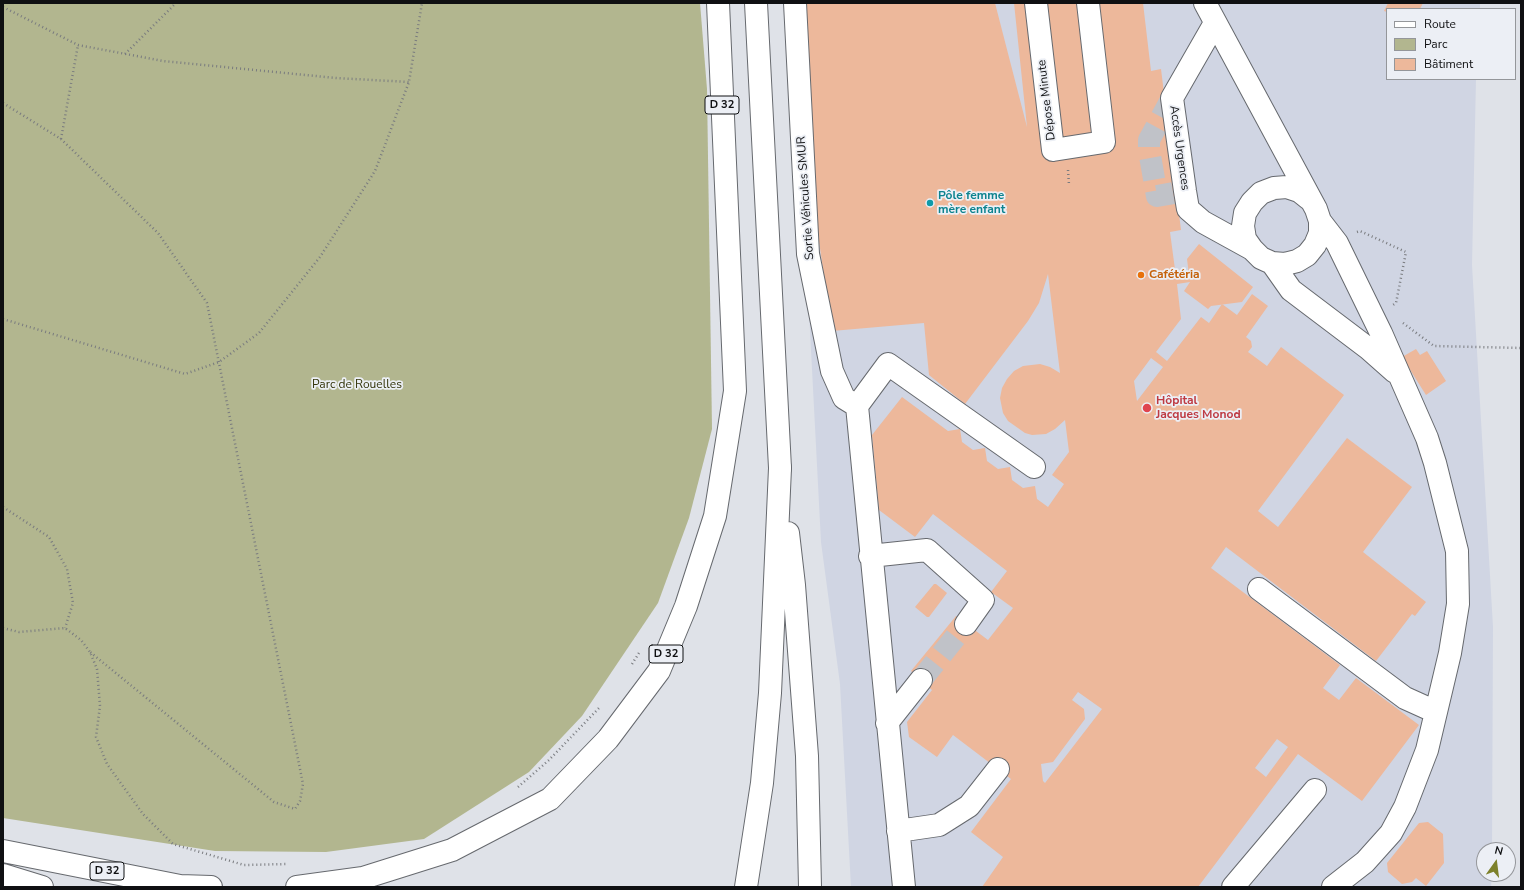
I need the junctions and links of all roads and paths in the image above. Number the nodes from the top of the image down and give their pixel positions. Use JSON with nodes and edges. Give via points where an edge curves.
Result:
{"nodes":[{"id":1,"x":176,"y":3,"type":"edge"},
{"id":2,"x":422,"y":3,"type":"edge"},
{"id":3,"x":718,"y":3,"type":"edge"},
{"id":4,"x":756,"y":3,"type":"edge"},
{"id":5,"x":795,"y":3,"type":"edge"},
{"id":6,"x":1036,"y":3,"type":"edge"},
{"id":7,"x":1088,"y":3,"type":"edge"},
{"id":8,"x":1205,"y":3,"type":"edge"},
{"id":9,"x":3,"y":7,"type":"edge"},
{"id":10,"x":1215,"y":23,"type":"junction"},
{"id":11,"x":78,"y":45,"type":"junction"},
{"id":12,"x":125,"y":54,"type":"junction"},
{"id":13,"x":408,"y":82,"type":"junction"},
{"id":14,"x":3,"y":103,"type":"edge"},
{"id":15,"x":61,"y":139,"type":"junction"},
{"id":16,"x":1287,"y":156,"type":"junction"},
{"id":17,"x":1274,"y":188,"type":"junction"},
{"id":18,"x":1309,"y":199,"type":"junction"},
{"id":19,"x":1320,"y":221,"type":"junction"},
{"id":20,"x":1337,"y":243,"type":"junction"},
{"id":21,"x":1252,"y":250,"type":"junction"},
{"id":22,"x":1272,"y":263,"type":"junction"},
{"id":23,"x":1396,"y":303,"type":"dead end"},
{"id":24,"x":3,"y":319,"type":"edge"},
{"id":25,"x":1397,"y":319,"type":"dead end"},
{"id":26,"x":1521,"y":348,"type":"edge"},
{"id":27,"x":219,"y":362,"type":"junction"},
{"id":28,"x":1399,"y":375,"type":"junction"},
{"id":29,"x":857,"y":406,"type":"junction"},
{"id":30,"x":1034,"y":467,"type":"dead end"},
{"id":31,"x":780,"y":468,"type":"junction"},
{"id":32,"x":3,"y":506,"type":"edge"},
{"id":33,"x":870,"y":556,"type":"junction"},
{"id":34,"x":1259,"y":590,"type":"dead end"},
{"id":35,"x":966,"y":624,"type":"tunnel mouth"},
{"id":36,"x":3,"y":628,"type":"edge"},
{"id":37,"x":65,"y":628,"type":"junction"},
{"id":38,"x":641,"y":650,"type":"dead end"},
{"id":39,"x":90,"y":652,"type":"junction"},
{"id":40,"x":629,"y":670,"type":"dead end"},
{"id":41,"x":921,"y":680,"type":"tunnel mouth"},
{"id":42,"x":601,"y":706,"type":"dead end"},
{"id":43,"x":1436,"y":712,"type":"junction"},
{"id":44,"x":887,"y":723,"type":"junction"},
{"id":45,"x":998,"y":769,"type":"dead end"},
{"id":46,"x":1315,"y":790,"type":"dead end"},
{"id":47,"x":513,"y":791,"type":"dead end"},
{"id":48,"x":898,"y":831,"type":"junction"},
{"id":49,"x":3,"y":851,"type":"edge"},
{"id":50,"x":293,"y":864,"type":"dead end"},
{"id":51,"x":3,"y":875,"type":"edge"},
{"id":52,"x":1245,"y":882,"type":"edge"},
{"id":53,"x":42,"y":887,"type":"edge"},
{"id":54,"x":211,"y":887,"type":"edge"},
{"id":55,"x":297,"y":887,"type":"edge"},
{"id":56,"x":746,"y":887,"type":"edge"},
{"id":57,"x":810,"y":887,"type":"edge"},
{"id":58,"x":904,"y":887,"type":"edge"},
{"id":59,"x":1333,"y":887,"type":"edge"}],
"edges":[{"from":1,"to":12,"type":"path"},
{"from":2,"to":13,"type":"path"},
{"from":3,"to":55,"type":"main road","number":"D 32","via":[[735,391],[715,516],[686,606],[660,671],[608,739],[550,799],[452,850],[363,878]]},
{"from":4,"to":31,"type":"main road"},
{"from":5,"to":29,"type":"main road","name":"Sortie Véhicules SMUR","via":[[808,254],[832,371],[844,398]]},
{"from":6,"to":7,"type":"main road","name":"Dépose Minute","via":[[1053,150],[1104,142]]},
{"from":8,"to":10,"type":"main road"},
{"from":9,"to":11,"type":"path"},
{"from":10,"to":16,"type":"main road"},
{"from":10,"to":21,"type":"main road","name":"Accès Urgences","via":[[1172,98],[1186,197],[1188,208],[1203,222]]},
{"from":11,"to":12,"type":"path"},
{"from":11,"to":15,"type":"path"},
{"from":12,"to":13,"type":"path","via":[[163,61],[263,72]]},
{"from":13,"to":27,"type":"path","via":[[375,171],[320,257],[259,333]]},
{"from":14,"to":15,"type":"path"},
{"from":15,"to":27,"type":"path","via":[[158,232],[206,303]]},
{"from":16,"to":17,"type":"main road","via":[[1282,176]]},
{"from":16,"to":18,"type":"main road"},
{"from":17,"to":18,"type":"main road","via":[[1287,187],[1299,191]]},
{"from":17,"to":21,"type":"main road","via":[[1261,193],[1245,214],[1245,239]]},
{"from":18,"to":19,"type":"main road"},
{"from":19,"to":20,"type":"main road"},
{"from":19,"to":22,"type":"main road","via":[[1320,233],[1315,245],[1307,254],[1297,261],[1285,264]]},
{"from":20,"to":23,"type":"path","via":[[1360,231],[1406,252]]},
{"from":20,"to":28,"type":"main road"},
{"from":21,"to":22,"type":"main road"},
{"from":22,"to":28,"type":"main road","via":[[1291,290]]},
{"from":24,"to":27,"type":"path","via":[[185,374]]},
{"from":25,"to":26,"type":"path","via":[[1434,346]]},
{"from":27,"to":39,"type":"path","via":[[303,784],[300,801],[295,810],[274,802]]},
{"from":28,"to":43,"type":"main road","via":[[1427,438],[1457,551],[1458,604]]},
{"from":29,"to":30,"type":"main road","via":[[888,364]]},
{"from":29,"to":33,"type":"main road"},
{"from":31,"to":56,"type":"main road","via":[[770,693],[762,783]]},
{"from":31,"to":57,"type":"main road","via":[[794,585],[807,756]]},
{"from":32,"to":37,"type":"path","via":[[49,537],[67,569],[73,603]]},
{"from":33,"to":35,"type":"main road","via":[[927,550],[983,600]]},
{"from":33,"to":44,"type":"main road"},
{"from":34,"to":43,"type":"main road","via":[[1404,698]]},
{"from":36,"to":37,"type":"path","via":[[20,632]]},
{"from":37,"to":39,"type":"path","via":[[81,640]]},
{"from":38,"to":40,"type":"path"},
{"from":39,"to":50,"type":"path","via":[[97,669],[100,706],[96,737],[107,764],[143,814],[173,844],[244,864]]},
{"from":41,"to":44,"type":"main road"},
{"from":42,"to":47,"type":"path","via":[[549,760]]},
{"from":43,"to":59,"type":"main road","via":[[1427,750],[1406,807],[1391,833],[1365,862]]},
{"from":44,"to":48,"type":"main road"},
{"from":45,"to":48,"type":"main road","via":[[969,806],[939,825]]},
{"from":46,"to":52,"type":"main road"},
{"from":48,"to":58,"type":"main road"},
{"from":49,"to":54,"type":"main road","number":"D 32","via":[[180,886]]},
{"from":51,"to":53,"type":"main road"}]}
